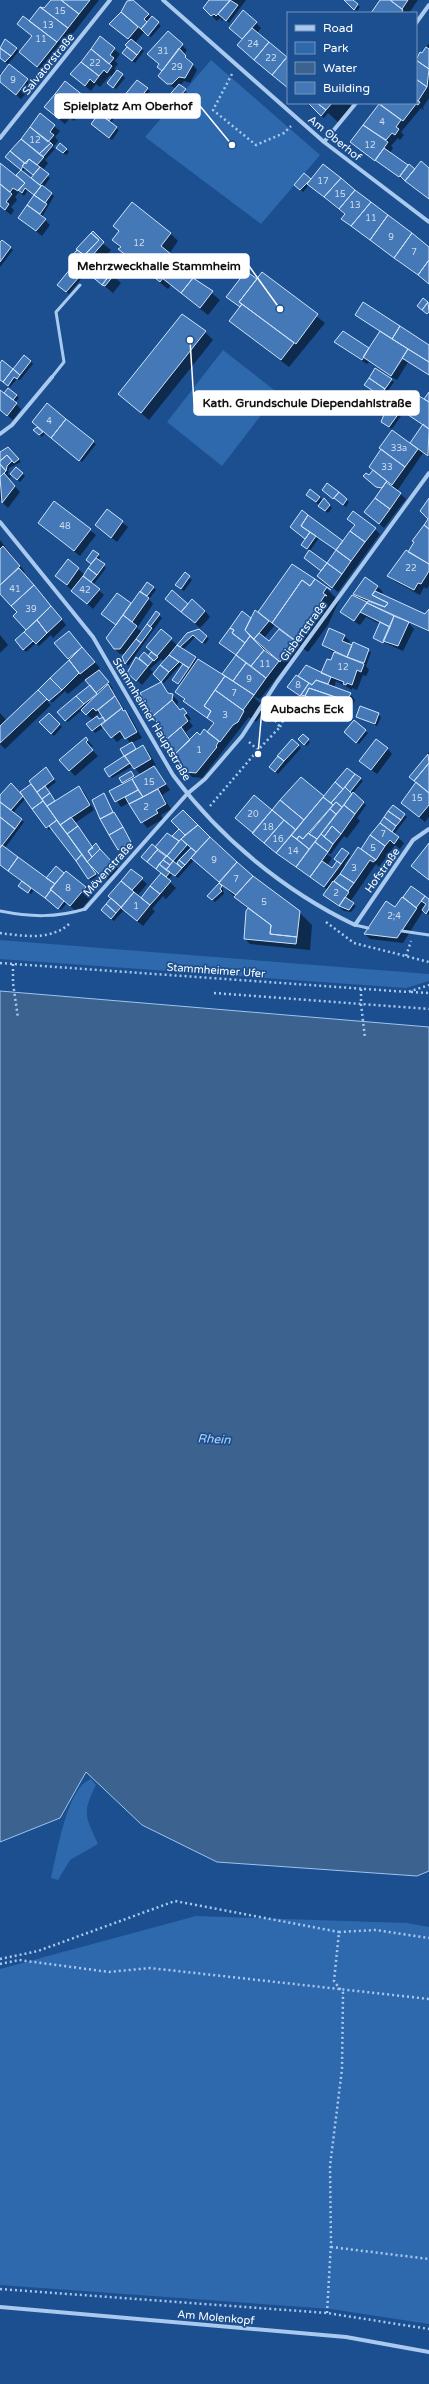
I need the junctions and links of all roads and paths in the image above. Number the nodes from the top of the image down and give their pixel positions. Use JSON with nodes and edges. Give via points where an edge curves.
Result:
{"nodes":[{"id":1,"x":110,"y":0,"type":"edge"},
{"id":2,"x":163,"y":0,"type":"edge"},
{"id":3,"x":429,"y":5,"type":"edge"},
{"id":4,"x":417,"y":22,"type":"edge"},
{"id":5,"x":236,"y":65,"type":"junction"},
{"id":6,"x":355,"y":104,"type":"edge"},
{"id":7,"x":298,"y":120,"type":"junction"},
{"id":8,"x":0,"y":138,"type":"edge"},
{"id":9,"x":324,"y":142,"type":"junction"},
{"id":10,"x":429,"y":222,"type":"edge"},
{"id":11,"x":80,"y":285,"type":"dead end"},
{"id":12,"x":52,"y":377,"type":"joint"},
{"id":13,"x":0,"y":434,"type":"edge"},
{"id":14,"x":428,"y":475,"type":"edge"},
{"id":15,"x":0,"y":522,"type":"edge"},
{"id":16,"x":264,"y":705,"type":"junction"},
{"id":17,"x":288,"y":710,"type":"dead end"},
{"id":18,"x":280,"y":727,"type":"junction"},
{"id":19,"x":242,"y":736,"type":"junction"},
{"id":20,"x":258,"y":750,"type":"junction"},
{"id":21,"x":187,"y":794,"type":"junction"},
{"id":22,"x":204,"y":812,"type":"junction"},
{"id":23,"x":429,"y":828,"type":"edge"},
{"id":24,"x":85,"y":908,"type":"junction"},
{"id":25,"x":0,"y":911,"type":"edge"},
{"id":26,"x":331,"y":914,"type":"junction"},
{"id":27,"x":354,"y":925,"type":"junction"},
{"id":28,"x":368,"y":928,"type":"dead end"},
{"id":29,"x":402,"y":931,"type":"dead end"},
{"id":30,"x":0,"y":933,"type":"edge"},
{"id":31,"x":429,"y":935,"type":"edge"},
{"id":32,"x":408,"y":948,"type":"dead end"},
{"id":33,"x":406,"y":956,"type":"junction"},
{"id":34,"x":429,"y":962,"type":"edge"},
{"id":35,"x":0,"y":963,"type":"edge"},
{"id":36,"x":13,"y":964,"type":"junction"},
{"id":37,"x":429,"y":985,"type":"edge"},
{"id":38,"x":362,"y":989,"type":"junction"},
{"id":39,"x":408,"y":992,"type":"junction"},
{"id":40,"x":214,"y":993,"type":"dead end"},
{"id":41,"x":429,"y":993,"type":"edge"},
{"id":42,"x":361,"y":1004,"type":"junction"},
{"id":43,"x":429,"y":1009,"type":"edge"},
{"id":44,"x":18,"y":1018,"type":"dead end"},
{"id":45,"x":365,"y":1038,"type":"dead end"},
{"id":46,"x":339,"y":1932,"type":"junction"},
{"id":47,"x":429,"y":1938,"type":"edge"},
{"id":48,"x":0,"y":1959,"type":"edge"},
{"id":49,"x":0,"y":1964,"type":"edge"},
{"id":50,"x":340,"y":1989,"type":"junction"},
{"id":51,"x":429,"y":2000,"type":"edge"},
{"id":52,"x":331,"y":2247,"type":"junction"},
{"id":53,"x":429,"y":2259,"type":"edge"},
{"id":54,"x":0,"y":2289,"type":"edge"},
{"id":55,"x":0,"y":2306,"type":"edge"},
{"id":56,"x":327,"y":2313,"type":"junction"},
{"id":57,"x":429,"y":2329,"type":"edge"},
{"id":58,"x":429,"y":2352,"type":"edge"}],
"edges":[{"from":1,"to":8,"type":"street","name":"Salvatorstraße"},
{"from":2,"to":5,"type":"street","name":"Am Oberhof"},
{"from":3,"to":4,"type":"street"},
{"from":5,"to":7,"type":"street","name":"Am Oberhof"},
{"from":5,"to":7,"type":"path","via":[[213,110],[256,145],[284,133]]},
{"from":6,"to":9,"type":"street"},
{"from":7,"to":9,"type":"street","name":"Am Oberhof"},
{"from":9,"to":10,"type":"street","name":"Am Oberhof"},
{"from":11,"to":12,"type":"lane","via":[[56,312],[64,362]]},
{"from":12,"to":13,"type":"street","via":[[12,425]]},
{"from":14,"to":16,"type":"street","name":"Gisbertstraße","via":[[282,676]]},
{"from":15,"to":21,"type":"street","name":"Stammheimer Hauptstraße","via":[[93,637],[173,775]]},
{"from":16,"to":18,"type":"path"},
{"from":16,"to":19,"type":"street","name":"Gisbertstraße"},
{"from":17,"to":18,"type":"path"},
{"from":18,"to":20,"type":"path"},
{"from":19,"to":20,"type":"path"},
{"from":19,"to":21,"type":"street","name":"Gisbertstraße","via":[[205,778]]},
{"from":20,"to":22,"type":"path"},
{"from":21,"to":22,"type":"street","name":"Stammheimer Hauptstraße"},
{"from":21,"to":24,"type":"street","name":"Mövenstraße"},
{"from":22,"to":26,"type":"street","name":"Stammheimer Hauptstraße","via":[[269,873]]},
{"from":23,"to":27,"type":"street","name":"Hofstraße","via":[[413,840]]},
{"from":24,"to":25,"type":"lane","name":"Mövenstraße","via":[[70,914],[39,917]]},
{"from":24,"to":30,"type":"path","via":[[68,925],[50,934],[34,937]]},
{"from":26,"to":27,"type":"street","name":"Stammheimer Hauptstraße"},
{"from":26,"to":33,"type":"path","via":[[325,923],[354,943]]},
{"from":27,"to":28,"type":"lane"},
{"from":29,"to":31,"type":"lane"},
{"from":32,"to":33,"type":"path"},
{"from":33,"to":34,"type":"path"},
{"from":35,"to":36,"type":"path","name":"Stammheimer Ufer"},
{"from":36,"to":38,"type":"path","name":"Stammheimer Ufer"},
{"from":36,"to":44,"type":"path"},
{"from":37,"to":39,"type":"path","name":"Stammheimer Ufer"},
{"from":38,"to":39,"type":"path","name":"Stammheimer Ufer"},
{"from":38,"to":42,"type":"path"},
{"from":39,"to":41,"type":"path"},
{"from":40,"to":42,"type":"path"},
{"from":42,"to":43,"type":"path"},
{"from":42,"to":45,"type":"path"},
{"from":46,"to":47,"type":"path","via":[[376,1930]]},
{"from":46,"to":48,"type":"path","via":[[175,1901],[38,1951]]},
{"from":46,"to":50,"type":"path","via":[[334,1981]]},
{"from":49,"to":50,"type":"path","via":[[19,1960],[109,1972],[150,1968]]},
{"from":50,"to":51,"type":"path"},
{"from":50,"to":52,"type":"path","via":[[343,1993],[342,2069],[330,2166]]},
{"from":52,"to":53,"type":"path"},
{"from":52,"to":56,"type":"path"},
{"from":54,"to":56,"type":"path"},
{"from":55,"to":58,"type":"street","name":"Am Molenkopf","via":[[346,2337]]},
{"from":56,"to":57,"type":"path"}]}
